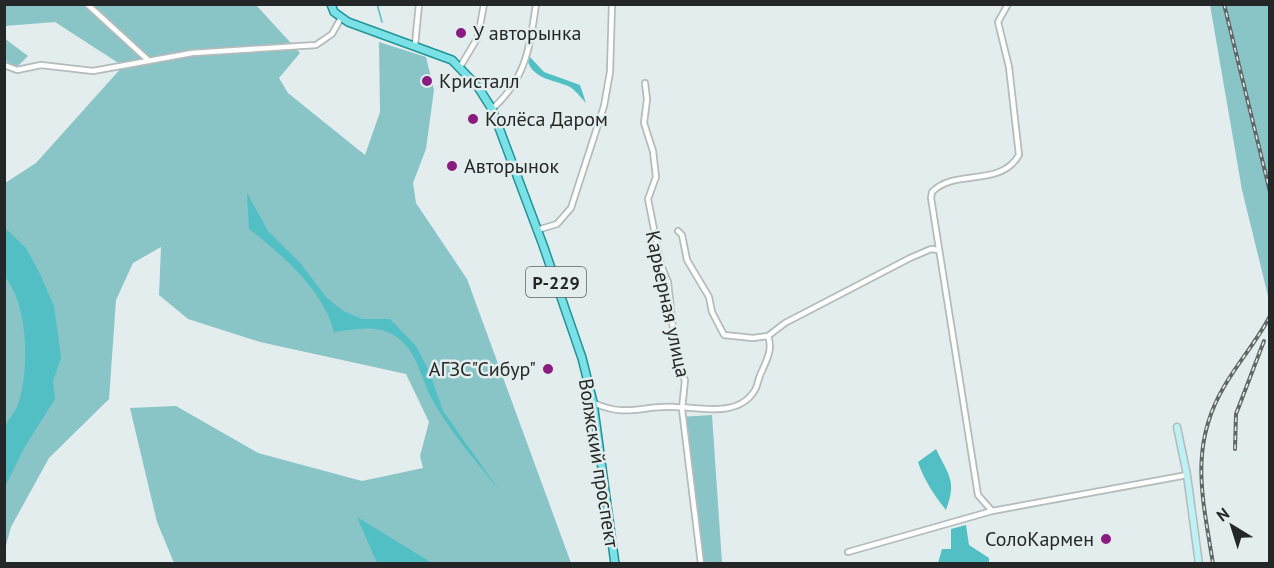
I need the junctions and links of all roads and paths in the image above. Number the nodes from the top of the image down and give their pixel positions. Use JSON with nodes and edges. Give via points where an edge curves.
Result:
{"nodes":[{"id":1,"x":87,"y":4,"type":"edge"},
{"id":2,"x":419,"y":4,"type":"edge"},
{"id":3,"x":484,"y":4,"type":"edge"},
{"id":4,"x":536,"y":4,"type":"edge"},
{"id":5,"x":612,"y":4,"type":"edge"},
{"id":6,"x":1008,"y":4,"type":"edge"},
{"id":7,"x":331,"y":5,"type":"edge"},
{"id":8,"x":341,"y":18,"type":"junction"},
{"id":9,"x":415,"y":45,"type":"junction"},
{"id":10,"x":148,"y":60,"type":"junction"},
{"id":11,"x":4,"y":65,"type":"edge"},
{"id":12,"x":460,"y":67,"type":"junction"},
{"id":13,"x":645,"y":83,"type":"dead end"},
{"id":14,"x":492,"y":109,"type":"junction"},
{"id":15,"x":537,"y":231,"type":"junction"},
{"id":16,"x":678,"y":231,"type":"dead end"},
{"id":17,"x":938,"y":250,"type":"junction"},
{"id":18,"x":768,"y":336,"type":"junction"},
{"id":19,"x":593,"y":402,"type":"junction"},
{"id":20,"x":682,"y":409,"type":"junction"},
{"id":21,"x":1177,"y":427,"type":"dead end"},
{"id":22,"x":1187,"y":475,"type":"junction"},
{"id":23,"x":992,"y":511,"type":"junction"},
{"id":24,"x":848,"y":552,"type":"dead end"},
{"id":25,"x":615,"y":564,"type":"edge"},
{"id":26,"x":701,"y":564,"type":"edge"},
{"id":27,"x":1199,"y":564,"type":"edge"}],
"edges":[{"from":1,"to":10,"type":"street"},
{"from":2,"to":9,"type":"street"},
{"from":3,"to":12,"type":"street","via":[[478,37]]},
{"from":4,"to":14,"type":"street","via":[[524,69]]},
{"from":5,"to":15,"type":"street","via":[[610,72],[604,106],[572,207],[557,224]]},
{"from":6,"to":17,"type":"street","via":[[998,22],[1009,67],[1019,155],[1015,163],[1002,171],[940,185],[932,192]]},
{"from":7,"to":8,"type":"main road","name":"Волжский проспект","number":"Р-229"},
{"from":8,"to":9,"type":"main road","name":"Волжский проспект","number":"Р-229"},
{"from":8,"to":10,"type":"street","via":[[332,34],[316,45],[192,52]]},
{"from":9,"to":12,"type":"main road","name":"Волжский проспект","number":"Р-229","via":[[445,56]]},
{"from":10,"to":11,"type":"street","via":[[93,71],[41,64],[17,70]]},
{"from":12,"to":14,"type":"main road","name":"Волжский проспект","number":"Р-229"},
{"from":13,"to":20,"type":"street","name":"Карьерная улица","via":[[644,123],[656,177],[648,199],[668,282],[677,366],[685,380]]},
{"from":14,"to":15,"type":"main road","name":"Волжский проспект","number":"Р-229"},
{"from":15,"to":19,"type":"main road","name":"Волжский проспект","number":"Р-229","via":[[582,358]]},
{"from":16,"to":18,"type":"street","via":[[687,260],[709,297],[724,335]]},
{"from":17,"to":18,"type":"street","via":[[910,258],[785,323]]},
{"from":17,"to":23,"type":"street","via":[[978,495]]},
{"from":18,"to":20,"type":"street","via":[[769,355],[751,394],[725,409]]},
{"from":19,"to":20,"type":"street","via":[[614,411],[678,406]]},
{"from":19,"to":25,"type":"main road","name":"Волжский проспект","number":"Р-229"},
{"from":20,"to":26,"type":"street","name":"Карьерная улица"},
{"from":21,"to":22,"type":"street"},
{"from":22,"to":23,"type":"street"},
{"from":22,"to":27,"type":"street"},
{"from":23,"to":24,"type":"street"}]}
